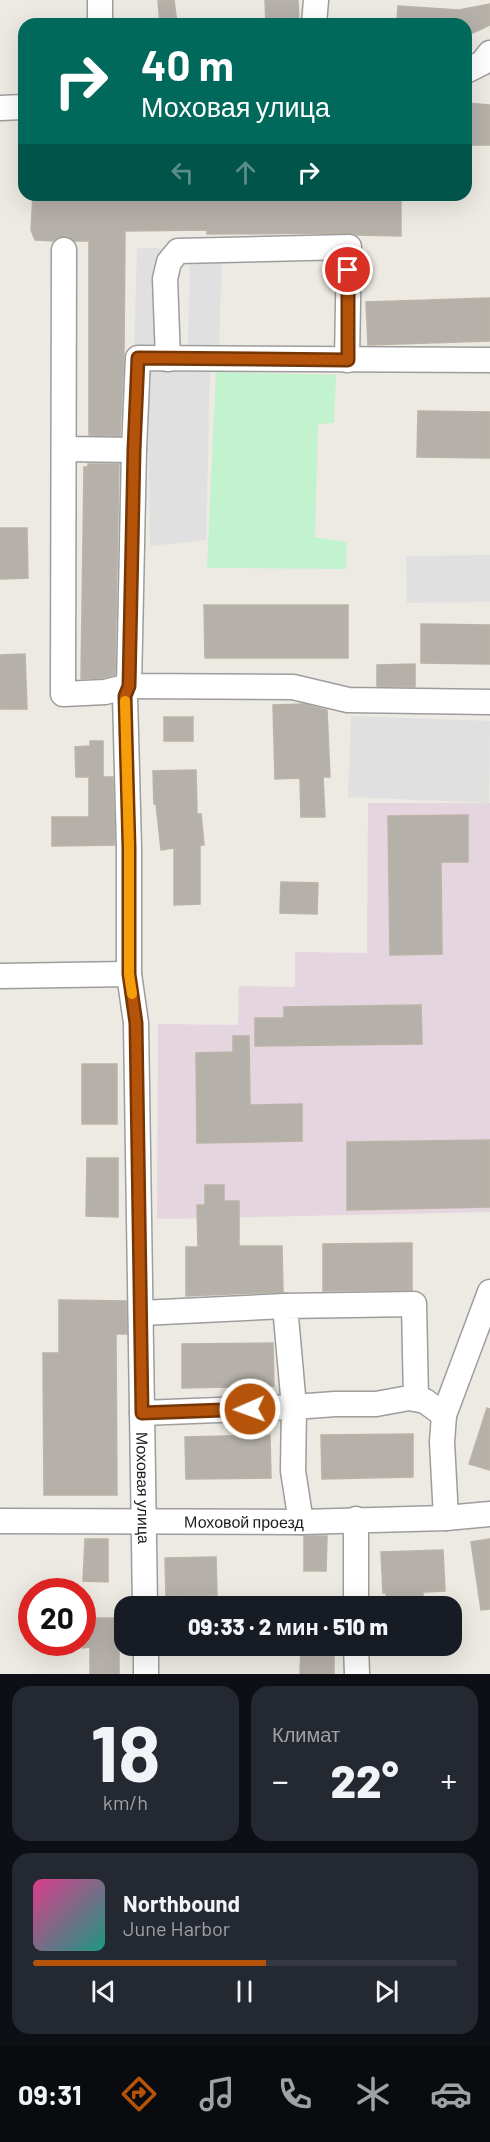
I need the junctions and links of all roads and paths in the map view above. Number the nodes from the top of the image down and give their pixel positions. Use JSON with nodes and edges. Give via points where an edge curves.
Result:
{"nodes":[{"id":1,"x":100,"y":0,"type":"edge"},
{"id":2,"x":316,"y":0,"type":"edge"},
{"id":3,"x":100,"y":18,"type":"edge"},
{"id":4,"x":314,"y":18,"type":"edge"},
{"id":5,"x":490,"y":53,"type":"edge"},
{"id":6,"x":472,"y":68,"type":"edge"},
{"id":7,"x":18,"y":107,"type":"edge"},
{"id":8,"x":0,"y":108,"type":"edge"},
{"id":9,"x":64,"y":250,"type":"dead end"},
{"id":10,"x":168,"y":359,"type":"junction"},
{"id":11,"x":348,"y":360,"type":"junction"},
{"id":12,"x":490,"y":360,"type":"edge"},
{"id":13,"x":64,"y":449,"type":"junction"},
{"id":14,"x":134,"y":450,"type":"junction"},
{"id":15,"x":129,"y":686,"type":"junction"},
{"id":16,"x":490,"y":702,"type":"edge"},
{"id":17,"x":129,"y":974,"type":"junction"},
{"id":18,"x":0,"y":976,"type":"edge"},
{"id":19,"x":490,"y":1292,"type":"edge"},
{"id":20,"x":285,"y":1306,"type":"junction"},
{"id":21,"x":141,"y":1313,"type":"junction"},
{"id":22,"x":416,"y":1399,"type":"junction"},
{"id":23,"x":294,"y":1407,"type":"junction"},
{"id":24,"x":142,"y":1413,"type":"junction"},
{"id":25,"x":444,"y":1415,"type":"junction"},
{"id":26,"x":490,"y":1514,"type":"edge"},
{"id":27,"x":446,"y":1518,"type":"junction"},
{"id":28,"x":356,"y":1519,"type":"junction"},
{"id":29,"x":0,"y":1521,"type":"edge"},
{"id":30,"x":144,"y":1522,"type":"junction"},
{"id":31,"x":301,"y":1522,"type":"junction"},
{"id":32,"x":145,"y":1596,"type":"edge"},
{"id":33,"x":356,"y":1596,"type":"edge"},
{"id":34,"x":146,"y":1656,"type":"edge"},
{"id":35,"x":357,"y":1656,"type":"edge"},
{"id":36,"x":146,"y":1674,"type":"edge"},
{"id":37,"x":357,"y":1674,"type":"edge"}],
"edges":[{"from":1,"to":3,"type":"street"},
{"from":2,"to":4,"type":"street"},
{"from":5,"to":6,"type":"street"},
{"from":7,"to":8,"type":"street"},
{"from":9,"to":13,"type":"street"},
{"from":10,"to":11,"type":"street"},
{"from":10,"to":11,"type":"street","via":[[165,279],[169,262],[178,252],[349,247]]},
{"from":10,"to":14,"type":"street","name":"Моховая улица","via":[[138,358]]},
{"from":11,"to":12,"type":"street"},
{"from":13,"to":14,"type":"street"},
{"from":13,"to":15,"type":"street","via":[[63,694],[105,692]]},
{"from":14,"to":15,"type":"street","name":"Моховая улица"},
{"from":15,"to":16,"type":"street","via":[[293,687],[348,700]]},
{"from":15,"to":17,"type":"street","name":"Моховая улица","via":[[125,696]]},
{"from":17,"to":18,"type":"street"},
{"from":17,"to":21,"type":"street","name":"Моховая улица","via":[[136,1023]]},
{"from":19,"to":25,"type":"street"},
{"from":20,"to":21,"type":"street"},
{"from":20,"to":22,"type":"street","via":[[414,1304]]},
{"from":20,"to":23,"type":"street"},
{"from":21,"to":24,"type":"street","name":"Моховая улица"},
{"from":22,"to":23,"type":"street"},
{"from":22,"to":25,"type":"street","via":[[426,1401]]},
{"from":23,"to":24,"type":"street"},
{"from":23,"to":31,"type":"street","via":[[293,1471]]},
{"from":24,"to":30,"type":"street","name":"Моховая улица"},
{"from":25,"to":27,"type":"street"},
{"from":26,"to":27,"type":"street","name":"Моховой проезд"},
{"from":27,"to":28,"type":"street","name":"Моховой проезд"},
{"from":28,"to":31,"type":"street","name":"Моховой проезд"},
{"from":28,"to":33,"type":"street"},
{"from":29,"to":30,"type":"street","name":"Моховой проезд"},
{"from":30,"to":31,"type":"street","name":"Моховой проезд"},
{"from":30,"to":32,"type":"street","name":"Моховая улица"},
{"from":34,"to":36,"type":"street"},
{"from":35,"to":37,"type":"street"}]}
